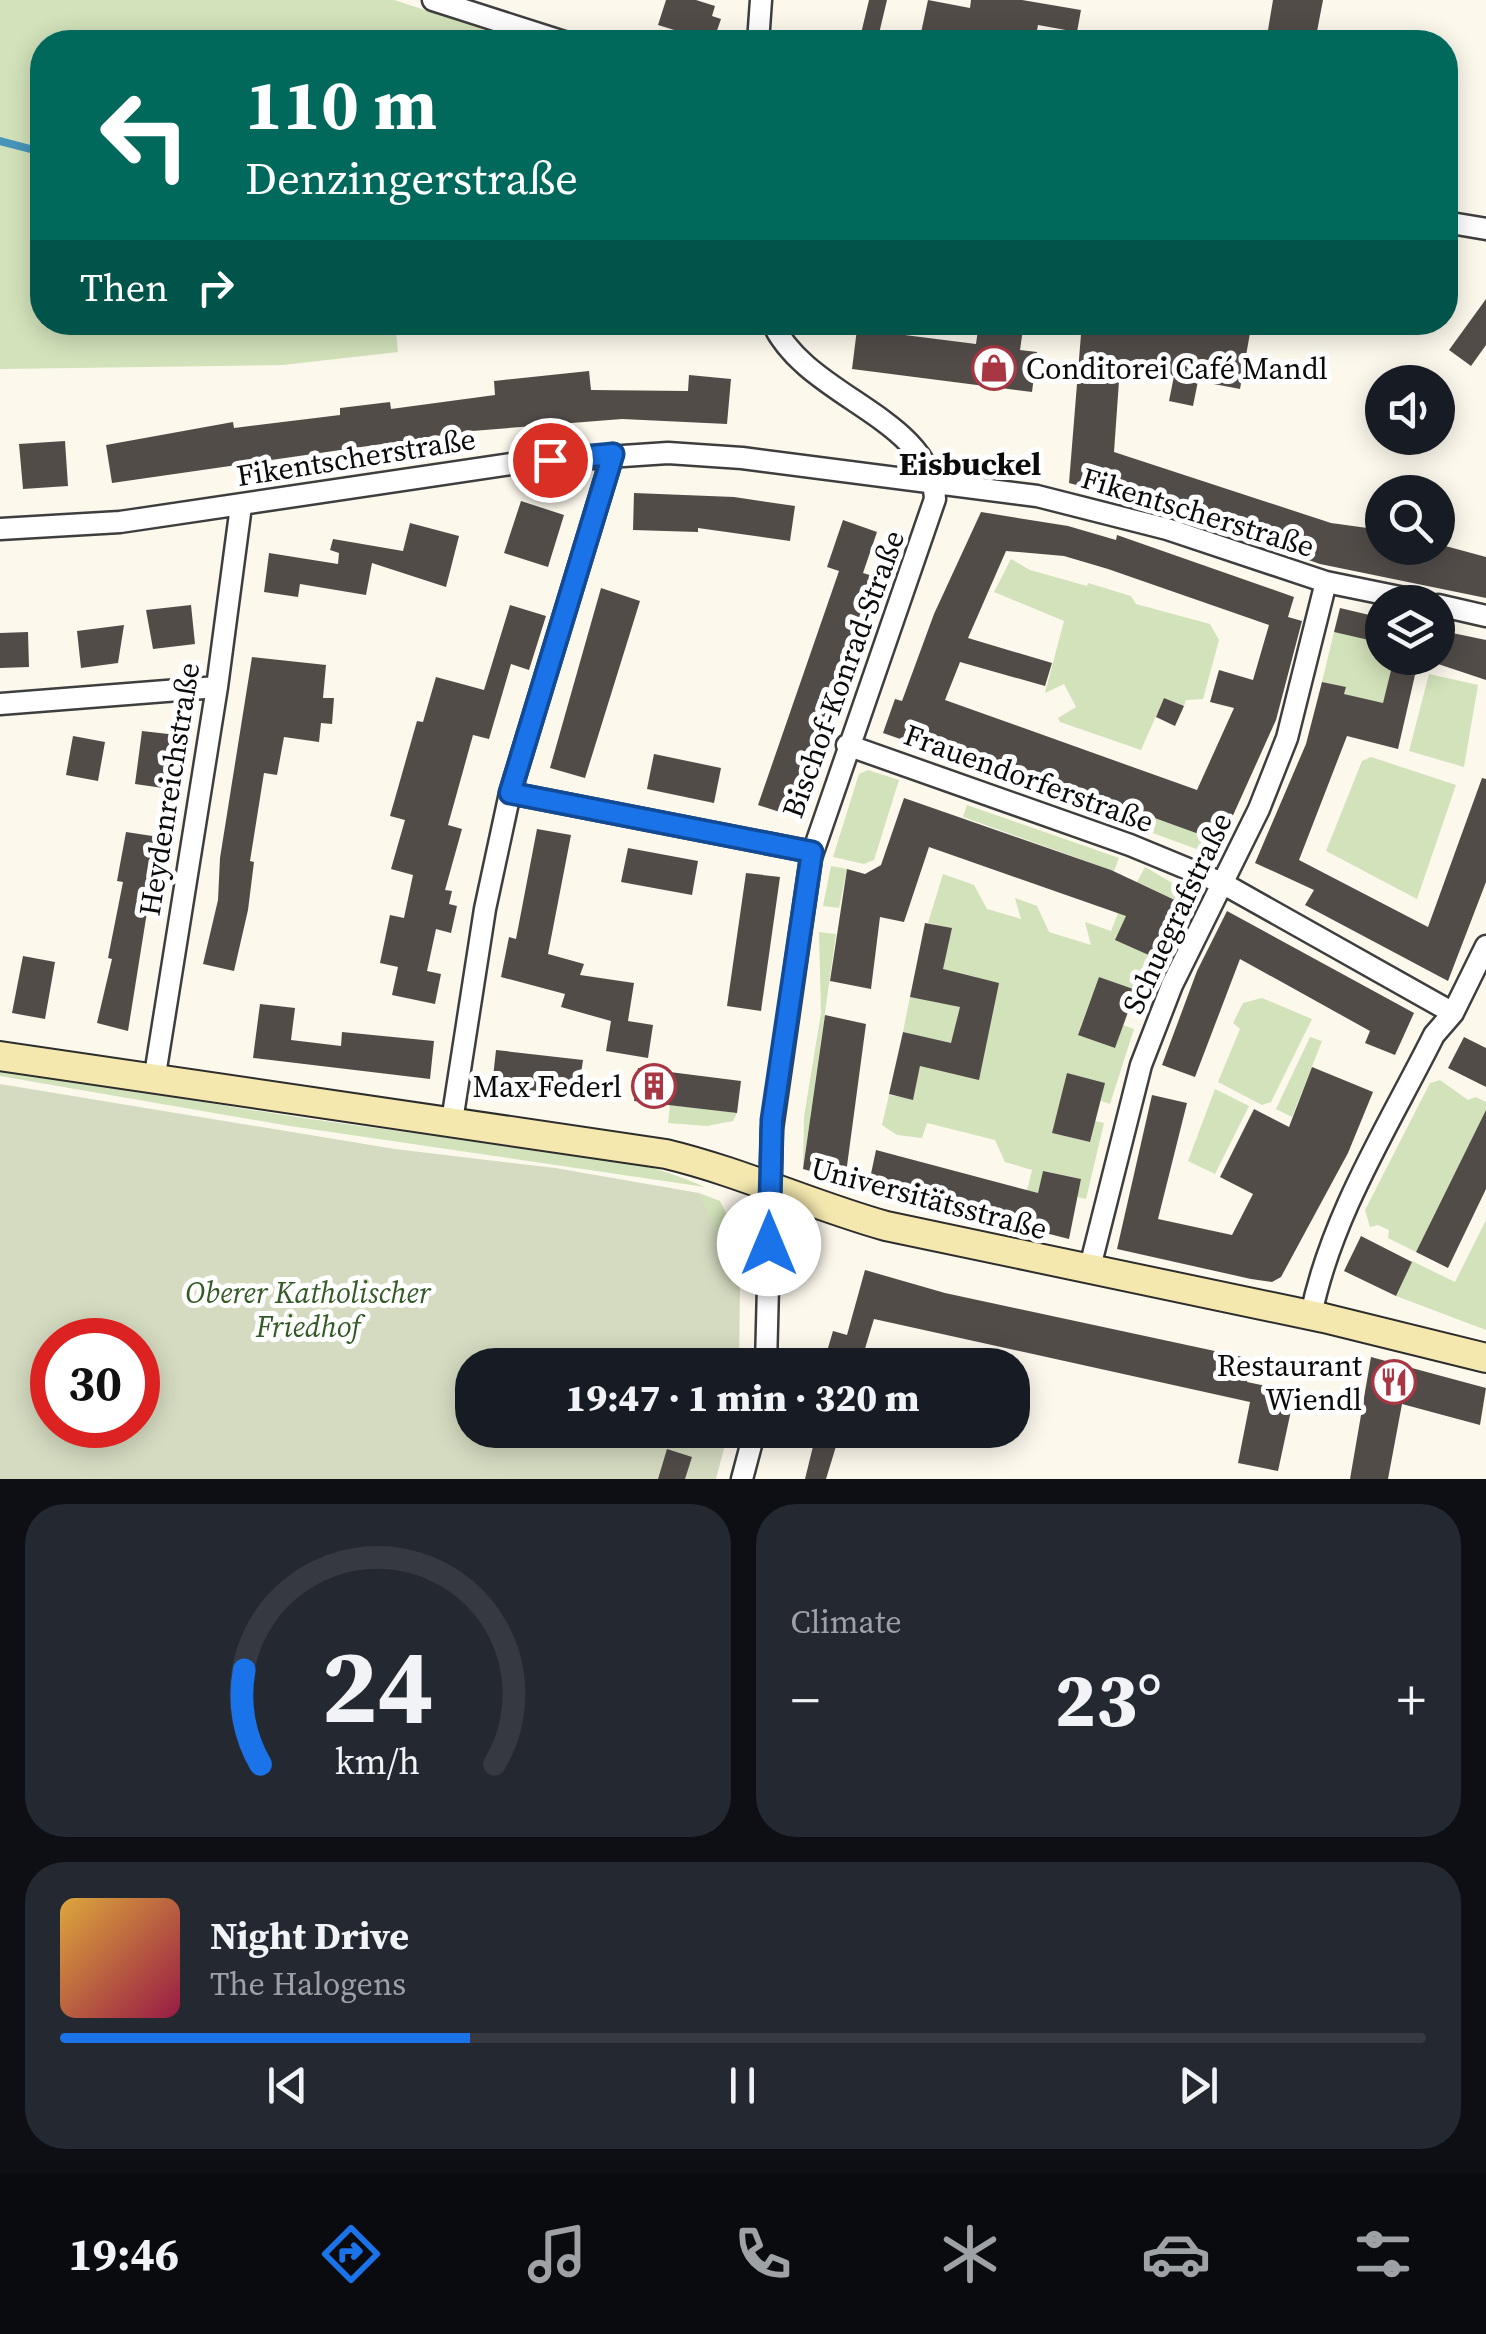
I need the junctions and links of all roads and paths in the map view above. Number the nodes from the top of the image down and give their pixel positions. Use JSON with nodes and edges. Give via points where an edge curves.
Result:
{"nodes":[{"id":1,"x":433,"y":0,"type":"edge"},
{"id":2,"x":761,"y":0,"type":"edge"},
{"id":3,"x":527,"y":30,"type":"edge"},
{"id":4,"x":759,"y":30,"type":"edge"},
{"id":5,"x":1458,"y":224,"type":"edge"},
{"id":6,"x":1486,"y":229,"type":"edge"},
{"id":7,"x":780,"y":335,"type":"edge"},
{"id":8,"x":613,"y":454,"type":"junction"},
{"id":9,"x":934,"y":481,"type":"junction"},
{"id":10,"x":241,"y":506,"type":"junction"},
{"id":11,"x":0,"y":529,"type":"edge"},
{"id":12,"x":1326,"y":582,"type":"junction"},
{"id":13,"x":1365,"y":590,"type":"edge"},
{"id":14,"x":1455,"y":610,"type":"edge"},
{"id":15,"x":1486,"y":616,"type":"edge"},
{"id":16,"x":217,"y":687,"type":"junction"},
{"id":17,"x":0,"y":704,"type":"edge"},
{"id":18,"x":846,"y":744,"type":"junction"},
{"id":19,"x":510,"y":793,"type":"junction"},
{"id":20,"x":812,"y":852,"type":"junction"},
{"id":21,"x":1222,"y":883,"type":"junction"},
{"id":22,"x":1486,"y":946,"type":"edge"},
{"id":23,"x":1452,"y":1013,"type":"junction"},
{"id":24,"x":0,"y":1056,"type":"edge"},
{"id":25,"x":154,"y":1081,"type":"junction"},
{"id":26,"x":452,"y":1121,"type":"junction"},
{"id":27,"x":768,"y":1186,"type":"junction"},
{"id":28,"x":1089,"y":1271,"type":"junction"},
{"id":29,"x":1311,"y":1315,"type":"junction"},
{"id":30,"x":766,"y":1348,"type":"edge"},
{"id":31,"x":1486,"y":1358,"type":"edge"},
{"id":32,"x":750,"y":1448,"type":"edge"},
{"id":33,"x":742,"y":1479,"type":"edge"}],
"edges":[{"from":1,"to":3,"type":"street"},
{"from":2,"to":4,"type":"street"},
{"from":5,"to":6,"type":"street"},
{"from":7,"to":9,"type":"street","via":[[818,377],[902,436],[922,455]]},
{"from":8,"to":9,"type":"street","name":"Fikentscherstraße","via":[[742,458]]},
{"from":8,"to":10,"type":"street","name":"Fikentscherstraße"},
{"from":8,"to":19,"type":"street"},
{"from":9,"to":12,"type":"street","name":"Fikentscherstraße","via":[[1167,529]]},
{"from":9,"to":18,"type":"street","name":"Bischof-Konrad-Straße","via":[[931,516]]},
{"from":10,"to":11,"type":"street","name":"Fikentscherstraße"},
{"from":10,"to":16,"type":"street","name":"Heydenreichstraße"},
{"from":12,"to":13,"type":"street","name":"Fikentscherstraße"},
{"from":12,"to":21,"type":"street","name":"Schuegrafstraße","via":[[1287,738]]},
{"from":14,"to":15,"type":"street"},
{"from":16,"to":17,"type":"street"},
{"from":16,"to":25,"type":"street","name":"Heydenreichstraße"},
{"from":18,"to":20,"type":"street","name":"Bischof-Konrad-Straße"},
{"from":18,"to":21,"type":"street","name":"Frauendorferstraße"},
{"from":19,"to":20,"type":"street"},
{"from":19,"to":26,"type":"street"},
{"from":20,"to":27,"type":"street","name":"Bischof-Konrad-Straße","via":[[782,1035]]},
{"from":21,"to":23,"type":"street","name":"Frauendorferstraße"},
{"from":21,"to":28,"type":"street","name":"Schuegrafstraße","via":[[1142,1065]]},
{"from":22,"to":23,"type":"street"},
{"from":23,"to":29,"type":"street","via":[[1434,1035],[1322,1263]]},
{"from":24,"to":25,"type":"street","name":"Universitätsstraße"},
{"from":25,"to":26,"type":"street","name":"Universitätsstraße"},
{"from":26,"to":27,"type":"street","name":"Universitätsstraße","via":[[666,1154]]},
{"from":27,"to":28,"type":"street","name":"Universitätsstraße","via":[[886,1226]]},
{"from":27,"to":30,"type":"street","name":"Bischof-Konrad-Straße"},
{"from":28,"to":29,"type":"street","name":"Universitätsstraße"},
{"from":29,"to":31,"type":"street","name":"Universitätsstraße"},
{"from":32,"to":33,"type":"street"}]}
